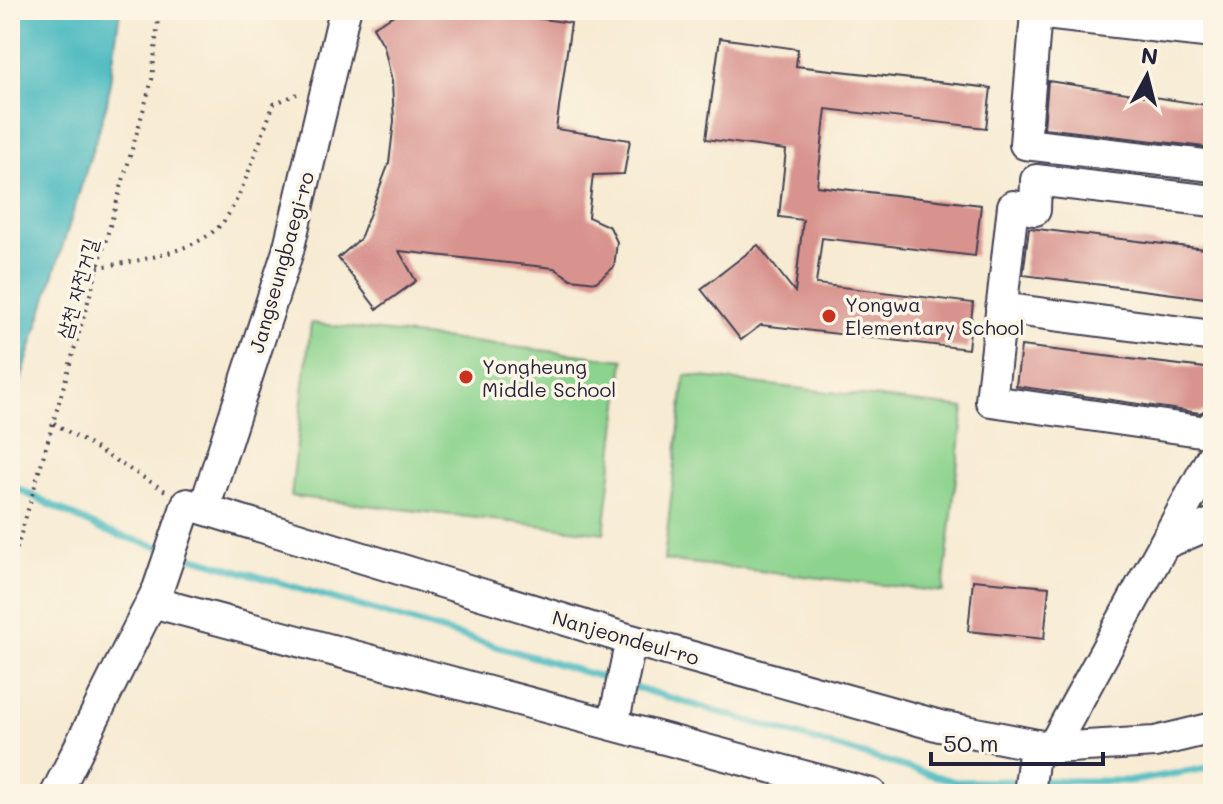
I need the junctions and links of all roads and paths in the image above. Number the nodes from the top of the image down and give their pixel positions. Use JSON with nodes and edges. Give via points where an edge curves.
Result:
{"nodes":[{"id":1,"x":159,"y":10,"type":"edge"},
{"id":2,"x":345,"y":10,"type":"edge"},
{"id":3,"x":1037,"y":12,"type":"edge"},
{"id":4,"x":1213,"y":33,"type":"edge"},
{"id":5,"x":330,"y":79,"type":"junction"},
{"id":6,"x":1213,"y":166,"type":"edge"},
{"id":7,"x":1213,"y":201,"type":"edge"},
{"id":8,"x":98,"y":267,"type":"junction"},
{"id":9,"x":1001,"y":308,"type":"junction"},
{"id":10,"x":1213,"y":336,"type":"edge"},
{"id":11,"x":54,"y":423,"type":"junction"},
{"id":12,"x":1213,"y":425,"type":"edge"},
{"id":13,"x":1213,"y":455,"type":"edge"},
{"id":14,"x":196,"y":507,"type":"junction"},
{"id":15,"x":1213,"y":523,"type":"edge"},
{"id":16,"x":1166,"y":543,"type":"junction"},
{"id":17,"x":10,"y":572,"type":"edge"},
{"id":18,"x":155,"y":596,"type":"junction"},
{"id":19,"x":631,"y":640,"type":"junction"},
{"id":20,"x":613,"y":725,"type":"junction"},
{"id":21,"x":1213,"y":728,"type":"edge"},
{"id":22,"x":1037,"y":764,"type":"edge"},
{"id":23,"x":56,"y":794,"type":"edge"},
{"id":24,"x":871,"y":794,"type":"edge"}],
"edges":[{"from":1,"to":8,"type":"path","name":"삼천 자전거길","via":[[152,80]]},
{"from":2,"to":5,"type":"street","name":"Jangseungbaegi-ro"},
{"from":3,"to":4,"type":"street"},
{"from":3,"to":6,"type":"street","via":[[1025,144]]},
{"from":5,"to":8,"type":"path","via":[[274,104],[222,224],[178,249]]},
{"from":5,"to":14,"type":"street","name":"Jangseungbaegi-ro","via":[[288,251]]},
{"from":7,"to":9,"type":"street","via":[[1036,180],[1035,210],[1013,206]]},
{"from":8,"to":11,"type":"path","name":"삼천 자전거길"},
{"from":9,"to":10,"type":"street"},
{"from":9,"to":12,"type":"street","via":[[991,401],[1207,432]]},
{"from":11,"to":14,"type":"path"},
{"from":11,"to":17,"type":"path","name":"삼천 자전거길"},
{"from":13,"to":16,"type":"street"},
{"from":14,"to":18,"type":"street","name":"Jangseungbaegi-ro"},
{"from":14,"to":19,"type":"street","name":"Nanjeondeul-ro"},
{"from":15,"to":16,"type":"street"},
{"from":16,"to":22,"type":"street"},
{"from":18,"to":20,"type":"street"},
{"from":18,"to":23,"type":"street","name":"Jangseungbaegi-ro"},
{"from":19,"to":20,"type":"street"},
{"from":19,"to":22,"type":"street","name":"Nanjeondeul-ro","via":[[940,726]]},
{"from":20,"to":24,"type":"street"},
{"from":21,"to":22,"type":"street","name":"Nanjeondeul-ro"}]}
